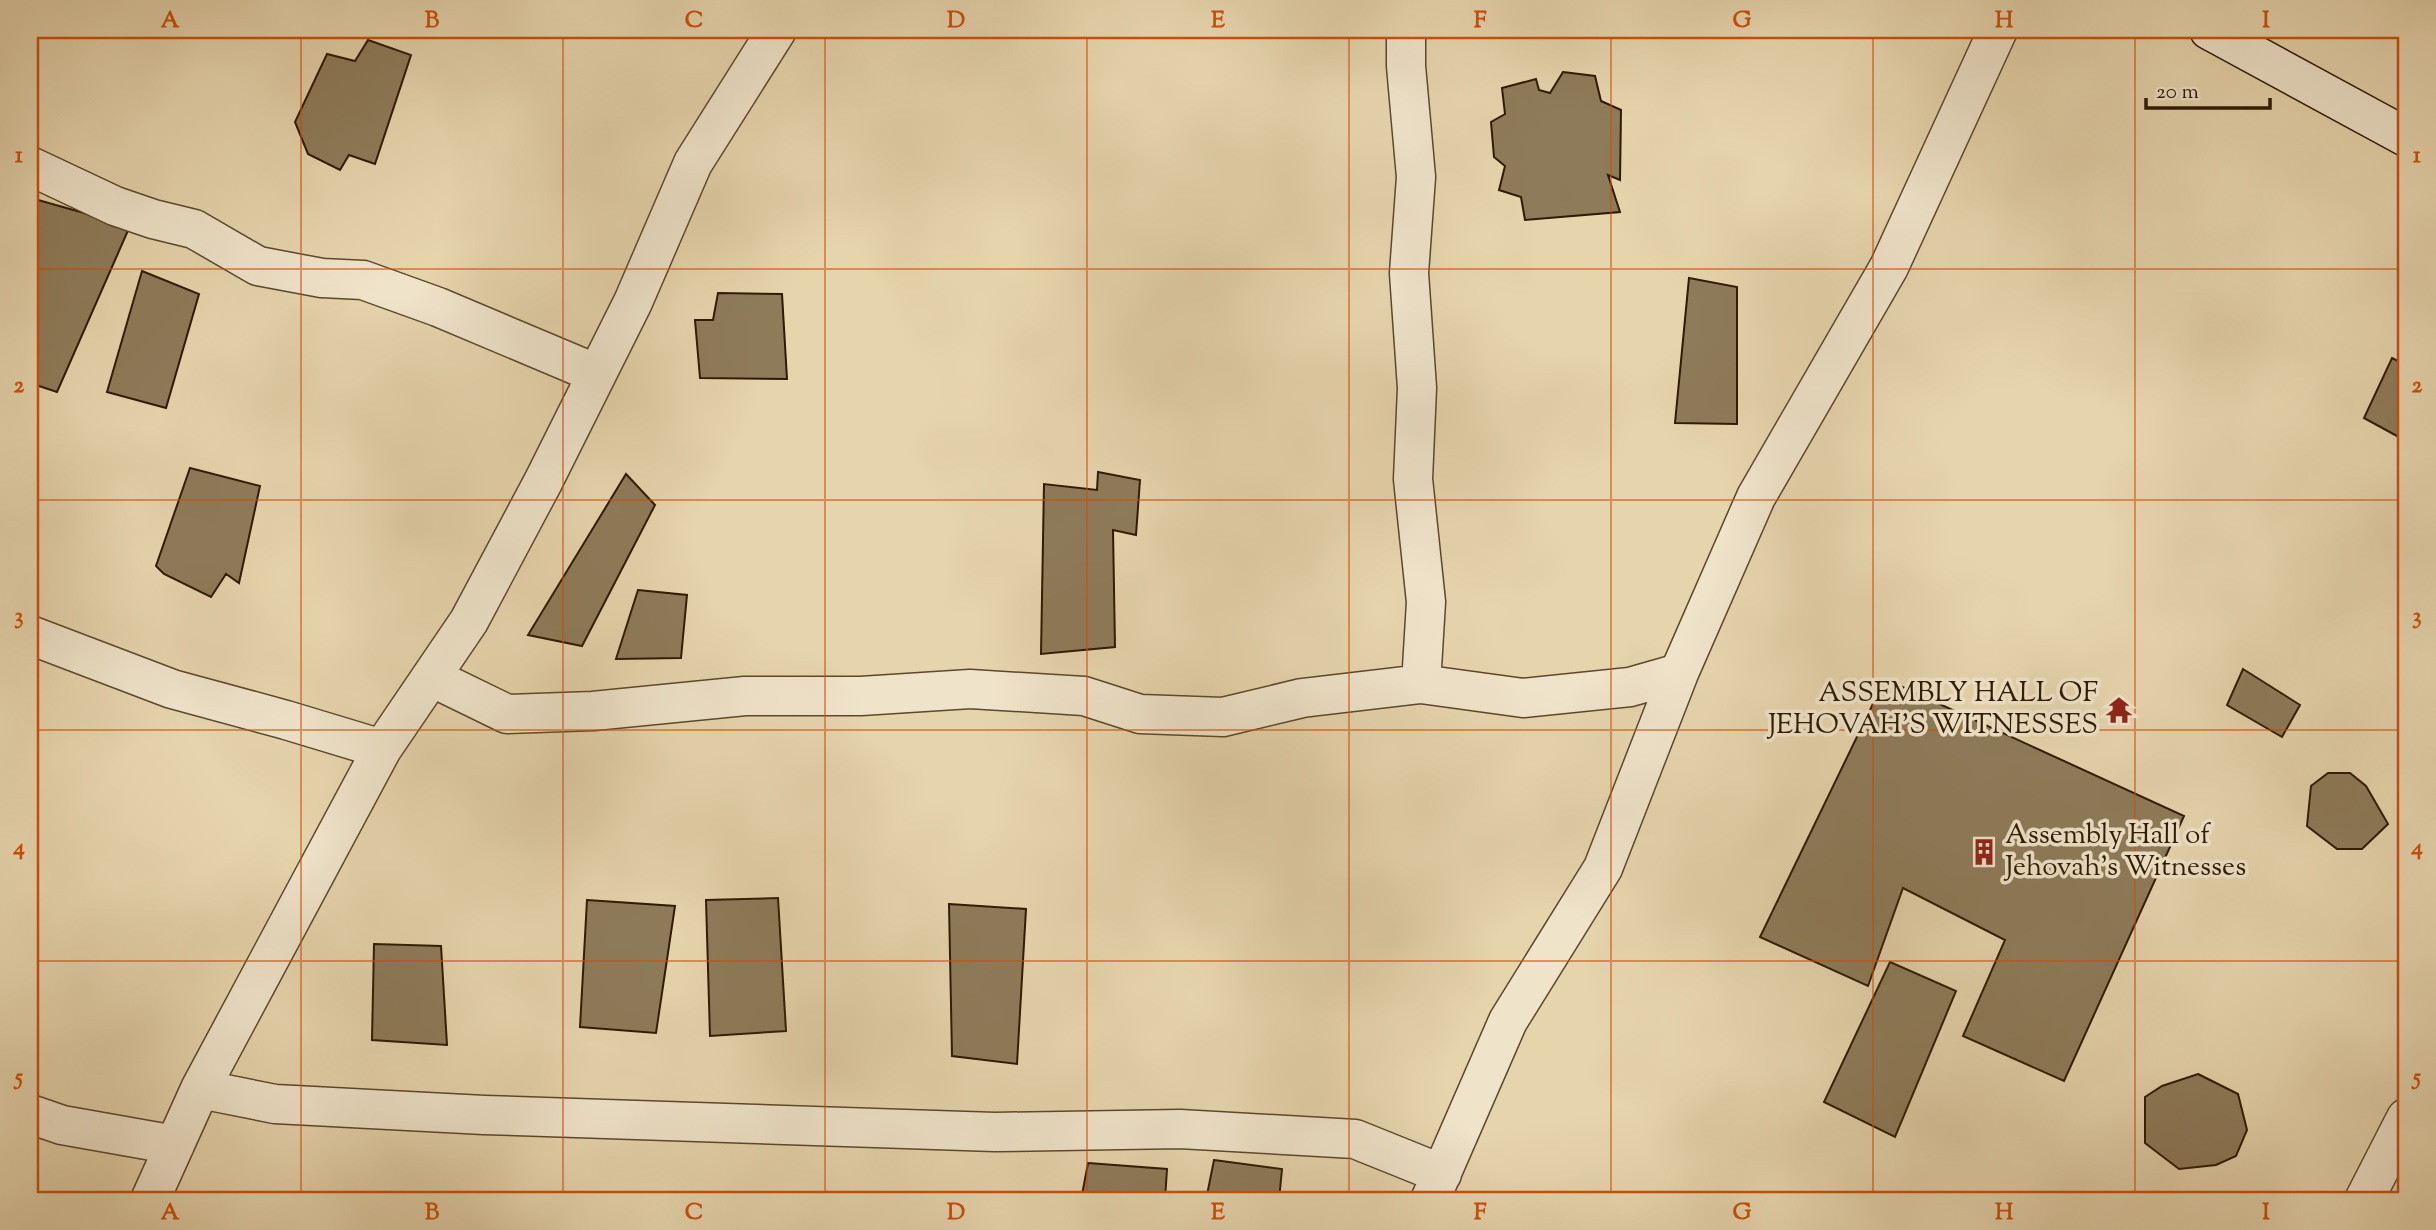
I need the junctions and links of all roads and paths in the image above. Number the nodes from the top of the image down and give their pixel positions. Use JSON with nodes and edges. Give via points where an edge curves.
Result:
{"nodes":[{"id":1,"x":777,"y":30,"type":"edge"},
{"id":2,"x":1406,"y":30,"type":"edge"},
{"id":3,"x":1998,"y":30,"type":"edge"},
{"id":4,"x":2221,"y":32,"type":"edge"},
{"id":5,"x":2406,"y":137,"type":"edge"},
{"id":6,"x":30,"y":166,"type":"edge"},
{"id":7,"x":597,"y":374,"type":"junction"},
{"id":8,"x":30,"y":635,"type":"edge"},
{"id":9,"x":1679,"y":673,"type":"junction"},
{"id":10,"x":431,"y":677,"type":"junction"},
{"id":11,"x":1421,"y":684,"type":"junction"},
{"id":12,"x":382,"y":750,"type":"junction"},
{"id":13,"x":200,"y":1089,"type":"junction"},
{"id":14,"x":30,"y":1114,"type":"edge"},
{"id":15,"x":2406,"y":1118,"type":"edge"},
{"id":16,"x":175,"y":1145,"type":"junction"},
{"id":17,"x":1436,"y":1187,"type":"edge"},
{"id":18,"x":150,"y":1200,"type":"edge"},
{"id":19,"x":2364,"y":1200,"type":"edge"}],
"edges":[{"from":1,"to":7,"type":"street","via":[[693,163]]},
{"from":2,"to":11,"type":"street","via":[[1416,177],[1409,274],[1417,388],[1413,479],[1426,602]]},
{"from":3,"to":9,"type":"street","via":[[1889,267],[1756,497]]},
{"from":4,"to":5,"type":"street"},
{"from":6,"to":7,"type":"street","via":[[115,206],[194,229],[258,266],[363,280]]},
{"from":7,"to":10,"type":"street","via":[[470,621]]},
{"from":8,"to":12,"type":"street","via":[[172,689]]},
{"from":9,"to":11,"type":"street","via":[[1630,687],[1522,698]]},
{"from":9,"to":17,"type":"street","via":[[1603,868],[1508,1021]]},
{"from":10,"to":11,"type":"street","via":[[507,713],[593,712],[745,696],[861,696],[970,689],[1084,696],[1140,713],[1223,717],[1302,698]]},
{"from":10,"to":12,"type":"street"},
{"from":12,"to":13,"type":"street"},
{"from":13,"to":16,"type":"street"},
{"from":13,"to":17,"type":"street","via":[[275,1104],[484,1115],[995,1132],[1180,1129],[1355,1139]]},
{"from":14,"to":16,"type":"street","via":[[62,1125]]},
{"from":15,"to":19,"type":"street"},
{"from":16,"to":18,"type":"street"}]}
